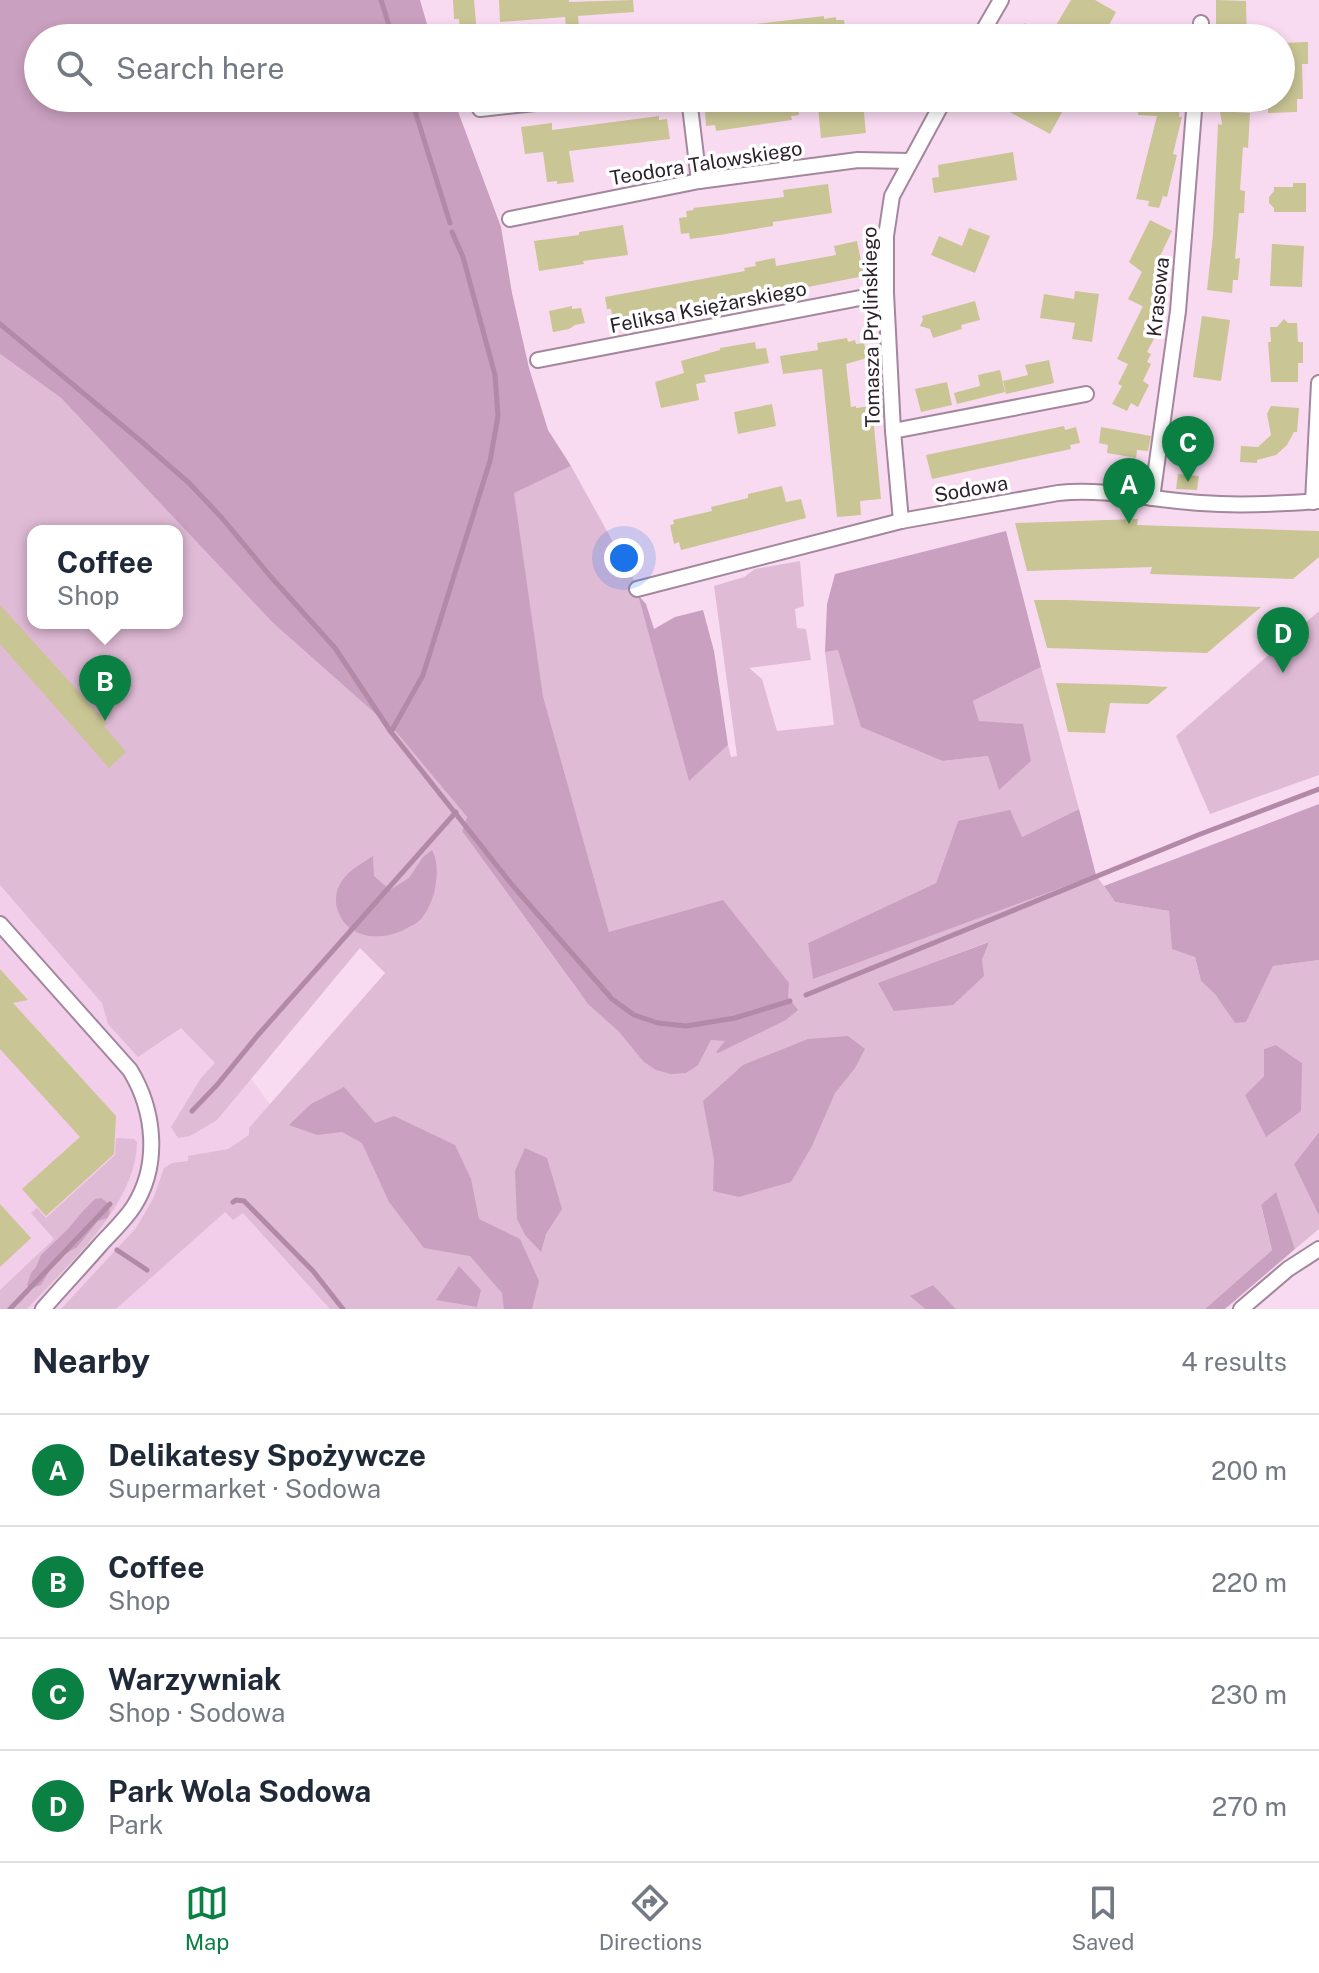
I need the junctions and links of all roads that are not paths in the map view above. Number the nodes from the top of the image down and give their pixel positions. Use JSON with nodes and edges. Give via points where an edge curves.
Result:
{"nodes":[{"id":1,"x":1001,"y":0,"type":"edge"},
{"id":2,"x":987,"y":24,"type":"edge"},
{"id":3,"x":691,"y":112,"type":"edge"},
{"id":4,"x":937,"y":112,"type":"edge"},
{"id":5,"x":1194,"y":112,"type":"edge"},
{"id":6,"x":910,"y":161,"type":"junction"},
{"id":7,"x":699,"y":181,"type":"junction"},
{"id":8,"x":510,"y":219,"type":"dead end"},
{"id":9,"x":886,"y":293,"type":"junction"},
{"id":10,"x":538,"y":360,"type":"dead end"},
{"id":11,"x":1319,"y":383,"type":"edge"},
{"id":12,"x":1086,"y":394,"type":"dead end"},
{"id":13,"x":893,"y":431,"type":"junction"},
{"id":14,"x":1152,"y":498,"type":"junction"},
{"id":15,"x":1316,"y":502,"type":"edge"},
{"id":16,"x":901,"y":521,"type":"junction"},
{"id":17,"x":637,"y":589,"type":"dead end"},
{"id":18,"x":0,"y":924,"type":"edge"},
{"id":19,"x":1319,"y":1249,"type":"edge"},
{"id":20,"x":43,"y":1309,"type":"edge"},
{"id":21,"x":1241,"y":1309,"type":"edge"}],
"edges":[{"from":1,"to":2,"type":"street"},
{"from":3,"to":7,"type":"street"},
{"from":4,"to":6,"type":"street","name":"Tomasza Prylińskiego"},
{"from":5,"to":14,"type":"street","name":"Krasowa","via":[[1178,311]]},
{"from":6,"to":7,"type":"street","name":"Teodora Talowskiego","via":[[858,160]]},
{"from":6,"to":9,"type":"street","name":"Tomasza Prylińskiego","via":[[892,196]]},
{"from":7,"to":8,"type":"street","name":"Teodora Talowskiego"},
{"from":9,"to":10,"type":"street","name":"Feliksa Księżarskiego"},
{"from":9,"to":13,"type":"street","name":"Tomasza Prylińskiego"},
{"from":11,"to":15,"type":"street"},
{"from":12,"to":13,"type":"street"},
{"from":13,"to":16,"type":"street","name":"Tomasza Prylińskiego"},
{"from":14,"to":15,"type":"street","name":"Sodowa","via":[[1251,505]]},
{"from":14,"to":16,"type":"street","name":"Sodowa","via":[[1078,491]]},
{"from":16,"to":17,"type":"street","name":"Sodowa"},
{"from":18,"to":20,"type":"street","via":[[130,1070],[149,1115],[152,1148],[133,1207]]},
{"from":19,"to":21,"type":"street"}]}
